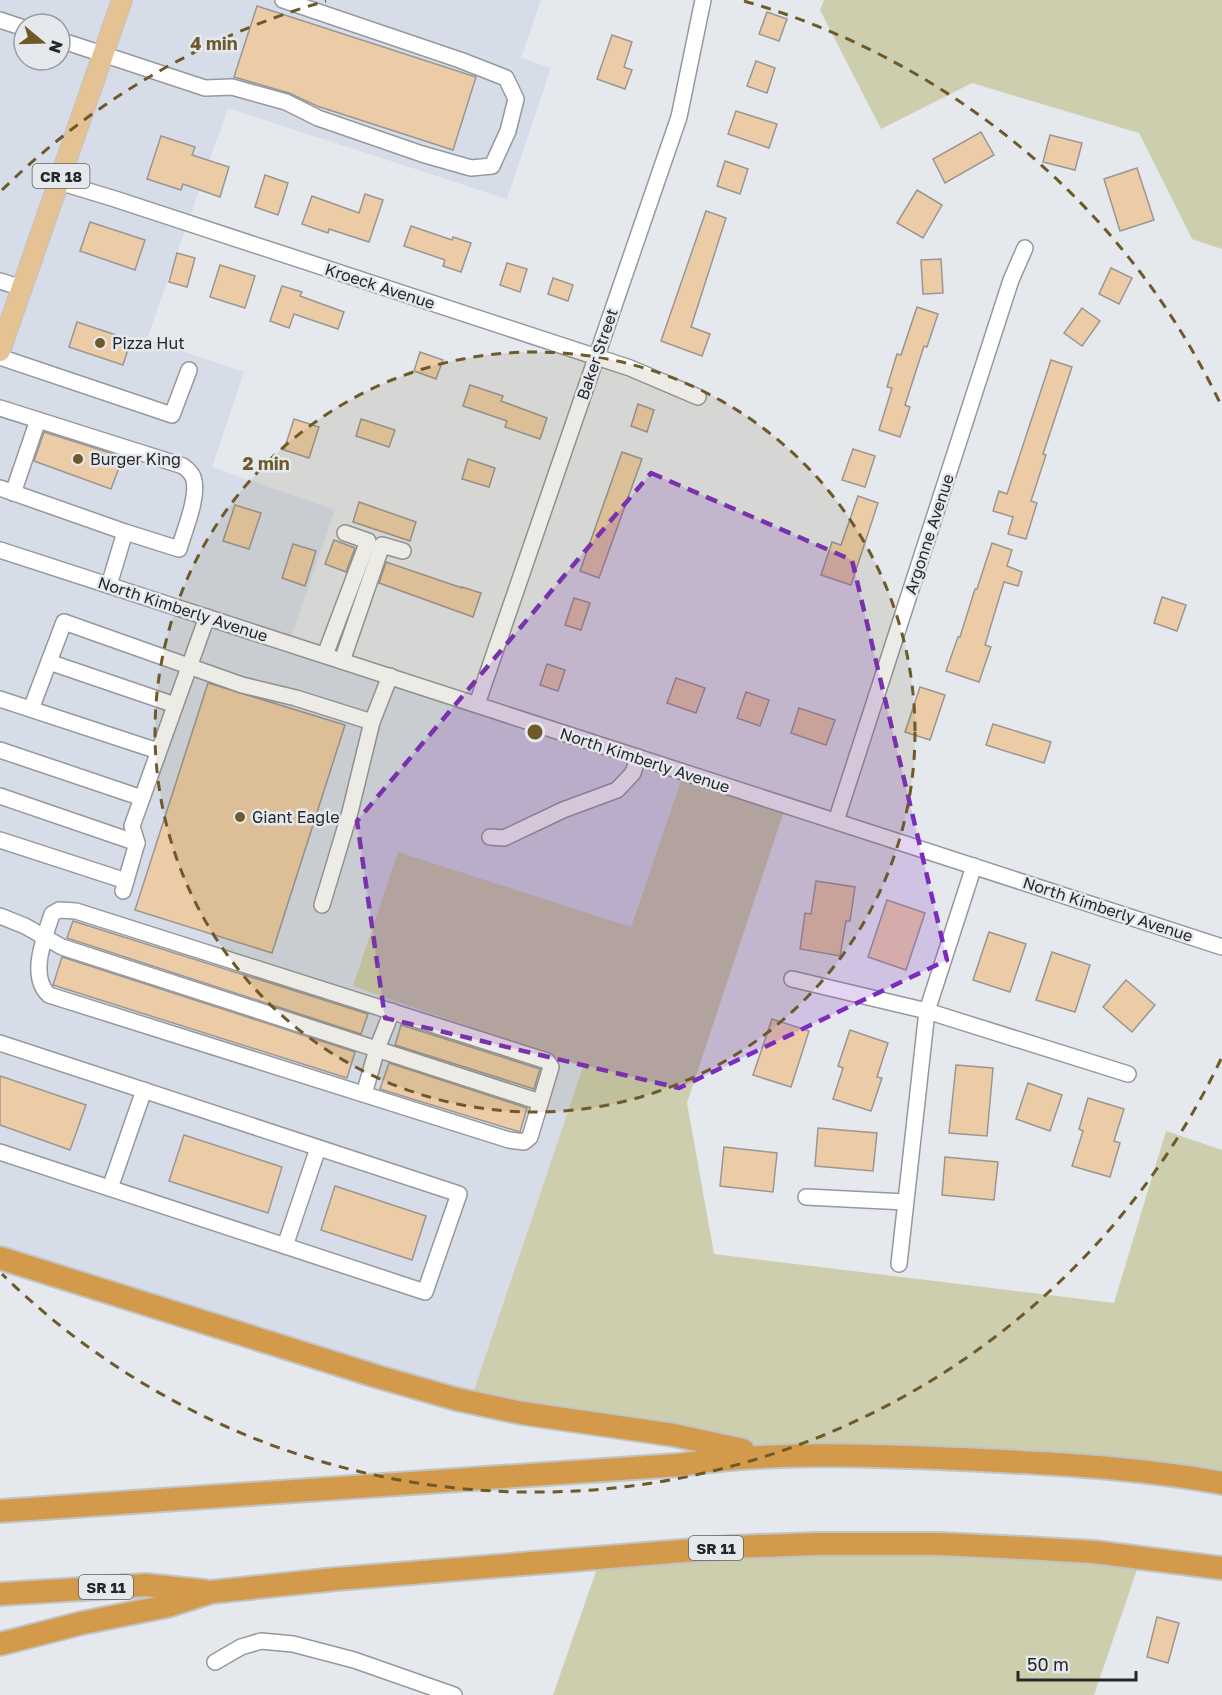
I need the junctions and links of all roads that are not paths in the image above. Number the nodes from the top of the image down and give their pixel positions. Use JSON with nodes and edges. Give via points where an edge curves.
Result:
{"nodes":[{"id":1,"x":122,"y":0,"type":"edge"},
{"id":2,"x":283,"y":0,"type":"edge"},
{"id":3,"x":703,"y":0,"type":"edge"},
{"id":4,"x":72,"y":44,"type":"edge"},
{"id":5,"x":103,"y":54,"type":"junction"},
{"id":6,"x":59,"y":182,"type":"junction"},
{"id":7,"x":1025,"y":248,"type":"dead end"},
{"id":8,"x":0,"y":281,"type":"edge"},
{"id":9,"x":22,"y":288,"type":"junction"},
{"id":10,"x":0,"y":351,"type":"edge"},
{"id":11,"x":0,"y":357,"type":"edge"},
{"id":12,"x":596,"y":357,"type":"junction"},
{"id":13,"x":189,"y":370,"type":"dead end"},
{"id":14,"x":698,"y":397,"type":"dead end"},
{"id":15,"x":0,"y":408,"type":"edge"},
{"id":16,"x":38,"y":420,"type":"junction"},
{"id":17,"x":6,"y":491,"type":"edge"},
{"id":18,"x":125,"y":532,"type":"junction"},
{"id":19,"x":345,"y":533,"type":"dead end"},
{"id":20,"x":375,"y":543,"type":"junction"},
{"id":21,"x":0,"y":550,"type":"edge"},
{"id":22,"x":403,"y":551,"type":"dead end"},
{"id":23,"x":108,"y":585,"type":"junction"},
{"id":24,"x":207,"y":617,"type":"junction"},
{"id":25,"x":325,"y":655,"type":"junction"},
{"id":26,"x":342,"y":661,"type":"junction"},
{"id":27,"x":49,"y":662,"type":"junction"},
{"id":28,"x":189,"y":666,"type":"junction"},
{"id":29,"x":390,"y":676,"type":"junction"},
{"id":30,"x":0,"y":699,"type":"edge"},
{"id":31,"x":477,"y":704,"type":"junction"},
{"id":32,"x":175,"y":705,"type":"junction"},
{"id":33,"x":32,"y":709,"type":"junction"},
{"id":34,"x":372,"y":722,"type":"junction"},
{"id":35,"x":0,"y":750,"type":"edge"},
{"id":36,"x":158,"y":751,"type":"junction"},
{"id":37,"x":638,"y":758,"type":"junction"},
{"id":38,"x":0,"y":796,"type":"edge"},
{"id":39,"x":142,"y":798,"type":"junction"},
{"id":40,"x":836,"y":820,"type":"junction"},
{"id":41,"x":490,"y":837,"type":"dead end"},
{"id":42,"x":0,"y":840,"type":"edge"},
{"id":43,"x":137,"y":843,"type":"junction"},
{"id":44,"x":974,"y":866,"type":"junction"},
{"id":45,"x":322,"y":905,"type":"dead end"},
{"id":46,"x":0,"y":916,"type":"edge"},
{"id":47,"x":44,"y":939,"type":"junction"},
{"id":48,"x":1222,"y":947,"type":"edge"},
{"id":49,"x":792,"y":979,"type":"dead end"},
{"id":50,"x":392,"y":1011,"type":"junction"},
{"id":51,"x":927,"y":1011,"type":"junction"},
{"id":52,"x":0,"y":1043,"type":"edge"},
{"id":53,"x":377,"y":1049,"type":"junction"},
{"id":54,"x":1128,"y":1074,"type":"dead end"},
{"id":55,"x":144,"y":1090,"type":"junction"},
{"id":56,"x":364,"y":1094,"type":"junction"},
{"id":57,"x":540,"y":1102,"type":"junction"},
{"id":58,"x":318,"y":1148,"type":"junction"},
{"id":59,"x":0,"y":1152,"type":"edge"},
{"id":60,"x":110,"y":1188,"type":"junction"},
{"id":61,"x":806,"y":1197,"type":"dead end"},
{"id":62,"x":906,"y":1203,"type":"junction"},
{"id":63,"x":285,"y":1246,"type":"junction"},
{"id":64,"x":0,"y":1258,"type":"edge"},
{"id":65,"x":899,"y":1264,"type":"dead end"},
{"id":66,"x":765,"y":1455,"type":"junction"},
{"id":67,"x":1222,"y":1483,"type":"edge"},
{"id":68,"x":0,"y":1511,"type":"edge"},
{"id":69,"x":1222,"y":1568,"type":"edge"},
{"id":70,"x":211,"y":1592,"type":"junction"},
{"id":71,"x":0,"y":1594,"type":"edge"},
{"id":72,"x":0,"y":1644,"type":"edge"},
{"id":73,"x":215,"y":1662,"type":"dead end"},
{"id":74,"x":454,"y":1695,"type":"edge"}],
"edges":[{"from":1,"to":5,"type":"main road","number":"CR 18"},
{"from":2,"to":5,"type":"street","via":[[506,78],[516,99],[508,131],[492,166],[471,168],[318,118],[286,102],[232,87],[205,88]]},
{"from":3,"to":12,"type":"street","name":"Baker Street","via":[[679,117]]},
{"from":4,"to":5,"type":"street"},
{"from":5,"to":6,"type":"main road","number":"CR 18"},
{"from":6,"to":9,"type":"main road","number":"CR 18"},
{"from":6,"to":12,"type":"street","name":"Kroeck Avenue"},
{"from":7,"to":40,"type":"street","name":"Argonne Avenue","via":[[1011,280]]},
{"from":8,"to":9,"type":"street"},
{"from":9,"to":10,"type":"main road","number":"CR 18"},
{"from":11,"to":13,"type":"street","via":[[172,415]]},
{"from":12,"to":14,"type":"street","name":"Kroeck Avenue"},
{"from":12,"to":31,"type":"street","name":"Baker Street"},
{"from":15,"to":16,"type":"street"},
{"from":16,"to":17,"type":"street"},
{"from":16,"to":18,"type":"street","via":[[183,466],[192,474],[195,487],[179,549]]},
{"from":17,"to":18,"type":"street"},
{"from":18,"to":23,"type":"street"},
{"from":19,"to":20,"type":"street"},
{"from":20,"to":22,"type":"street"},
{"from":20,"to":25,"type":"street"},
{"from":20,"to":26,"type":"street"},
{"from":21,"to":23,"type":"street","name":"North Kimberly Avenue"},
{"from":23,"to":24,"type":"street","name":"North Kimberly Avenue"},
{"from":24,"to":25,"type":"street","name":"North Kimberly Avenue"},
{"from":24,"to":28,"type":"street"},
{"from":25,"to":26,"type":"street","name":"North Kimberly Avenue"},
{"from":26,"to":29,"type":"street","name":"North Kimberly Avenue"},
{"from":27,"to":28,"type":"street","via":[[64,622]]},
{"from":27,"to":32,"type":"street"},
{"from":27,"to":33,"type":"street"},
{"from":28,"to":32,"type":"street"},
{"from":28,"to":34,"type":"street"},
{"from":29,"to":31,"type":"street","name":"North Kimberly Avenue"},
{"from":29,"to":34,"type":"street"},
{"from":30,"to":33,"type":"street"},
{"from":31,"to":37,"type":"street","name":"North Kimberly Avenue"},
{"from":32,"to":36,"type":"street"},
{"from":33,"to":36,"type":"street"},
{"from":34,"to":45,"type":"street"},
{"from":35,"to":39,"type":"street"},
{"from":36,"to":39,"type":"street"},
{"from":37,"to":40,"type":"street","name":"North Kimberly Avenue"},
{"from":37,"to":41,"type":"street","via":[[633,773],[617,790],[504,838]]},
{"from":38,"to":43,"type":"street"},
{"from":39,"to":43,"type":"street","via":[[132,826]]},
{"from":40,"to":44,"type":"street","name":"North Kimberly Avenue"},
{"from":42,"to":43,"type":"street","via":[[125,886]]},
{"from":44,"to":48,"type":"street","name":"North Kimberly Avenue"},
{"from":44,"to":51,"type":"street"},
{"from":46,"to":47,"type":"street"},
{"from":47,"to":50,"type":"street","via":[[52,914],[59,910],[76,911]]},
{"from":47,"to":53,"type":"street"},
{"from":47,"to":56,"type":"street","via":[[39,978],[49,995]]},
{"from":49,"to":51,"type":"street"},
{"from":50,"to":53,"type":"street"},
{"from":50,"to":57,"type":"street","via":[[547,1060],[551,1068]]},
{"from":51,"to":54,"type":"street"},
{"from":51,"to":62,"type":"street"},
{"from":52,"to":55,"type":"street"},
{"from":53,"to":56,"type":"street"},
{"from":53,"to":57,"type":"street"},
{"from":55,"to":58,"type":"street"},
{"from":55,"to":60,"type":"street"},
{"from":56,"to":57,"type":"street","via":[[524,1142],[530,1137]]},
{"from":58,"to":63,"type":"street"},
{"from":58,"to":63,"type":"street","via":[[459,1194],[425,1292]]},
{"from":59,"to":60,"type":"street"},
{"from":60,"to":63,"type":"street"},
{"from":61,"to":62,"type":"street"},
{"from":62,"to":65,"type":"street"},
{"from":64,"to":66,"type":"highway","via":[[456,1399],[522,1413],[674,1435]]},
{"from":66,"to":67,"type":"highway","via":[[1047,1463],[1172,1474]]},
{"from":66,"to":68,"type":"highway","via":[[678,1465]]},
{"from":69,"to":70,"type":"highway","number":"SR 11","via":[[1094,1552],[939,1544],[816,1544],[660,1552]]},
{"from":70,"to":71,"type":"highway","number":"SR 11","via":[[146,1585]]},
{"from":70,"to":72,"type":"highway","via":[[168,1606]]},
{"from":73,"to":74,"type":"street","via":[[261,1641],[293,1644],[354,1660]]}]}
